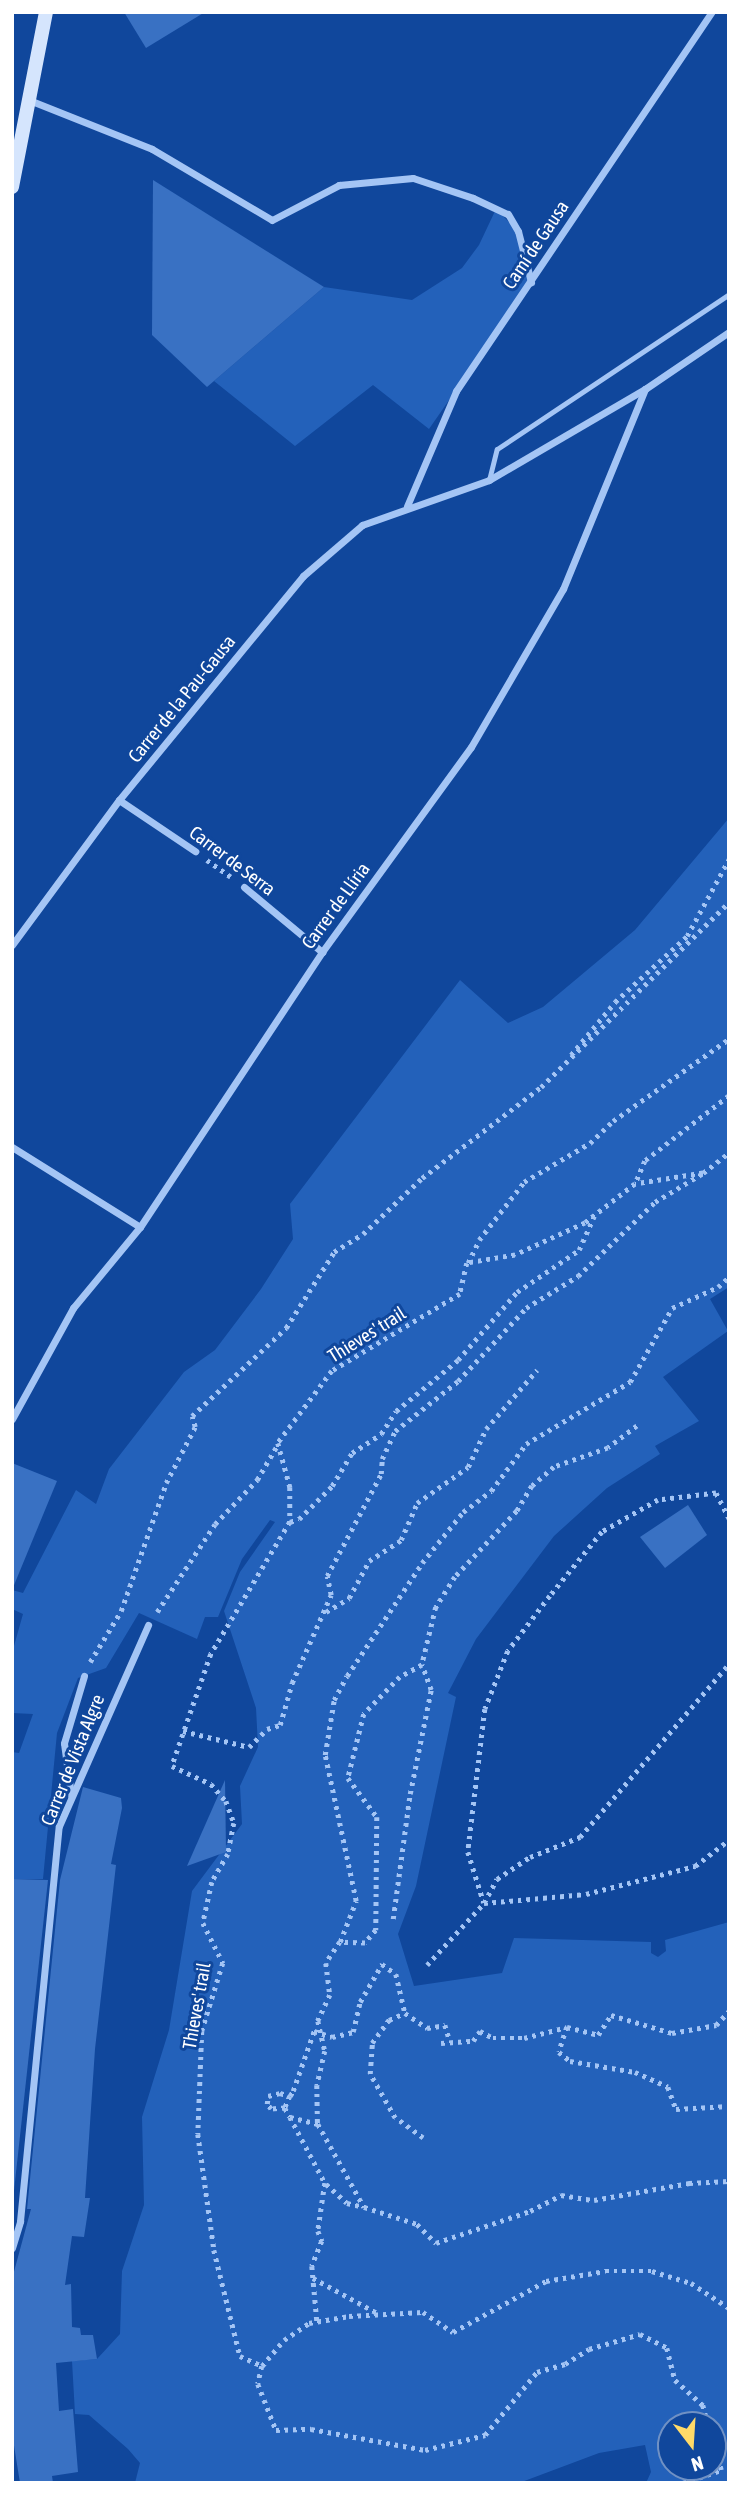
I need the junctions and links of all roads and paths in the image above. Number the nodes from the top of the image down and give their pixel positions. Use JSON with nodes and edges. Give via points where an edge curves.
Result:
{"nodes":[{"id":1,"x":46,"y":12,"type":"edge"},
{"id":2,"x":712,"y":12,"type":"edge"},
{"id":3,"x":29,"y":100,"type":"junction"},
{"id":4,"x":12,"y":187,"type":"edge"},
{"id":5,"x":531,"y":282,"type":"junction"},
{"id":6,"x":729,"y":294,"type":"edge"},
{"id":7,"x":729,"y":332,"type":"edge"},
{"id":8,"x":645,"y":389,"type":"junction"},
{"id":9,"x":489,"y":480,"type":"junction"},
{"id":10,"x":407,"y":506,"type":"junction"},
{"id":11,"x":119,"y":800,"type":"junction"},
{"id":12,"x":195,"y":851,"type":"joint"},
{"id":13,"x":729,"y":859,"type":"edge"},
{"id":14,"x":244,"y":887,"type":"joint"},
{"id":15,"x":729,"y":902,"type":"edge"},
{"id":16,"x":12,"y":945,"type":"edge"},
{"id":17,"x":322,"y":952,"type":"junction"},
{"id":18,"x":729,"y":1039,"type":"edge"},
{"id":19,"x":564,"y":1065,"type":"junction"},
{"id":20,"x":728,"y":1099,"type":"edge"},
{"id":21,"x":12,"y":1147,"type":"edge"},
{"id":22,"x":729,"y":1153,"type":"edge"},
{"id":23,"x":703,"y":1172,"type":"junction"},
{"id":24,"x":635,"y":1184,"type":"junction"},
{"id":25,"x":594,"y":1216,"type":"junction"},
{"id":26,"x":140,"y":1227,"type":"junction"},
{"id":27,"x":467,"y":1263,"type":"junction"},
{"id":28,"x":729,"y":1277,"type":"edge"},
{"id":29,"x":537,"y":1370,"type":"dead end"},
{"id":30,"x":12,"y":1419,"type":"edge"},
{"id":31,"x":637,"y":1426,"type":"dead end"},
{"id":32,"x":278,"y":1443,"type":"junction"},
{"id":33,"x":729,"y":1519,"type":"edge"},
{"id":34,"x":290,"y":1522,"type":"junction"},
{"id":35,"x":325,"y":1613,"type":"junction"},
{"id":36,"x":148,"y":1625,"type":"joint"},
{"id":37,"x":729,"y":1664,"type":"edge"},
{"id":38,"x":422,"y":1665,"type":"junction"},
{"id":39,"x":84,"y":1676,"type":"joint"},
{"id":40,"x":183,"y":1731,"type":"junction"},
{"id":41,"x":71,"y":1796,"type":"junction"},
{"id":42,"x":729,"y":1840,"type":"edge"},
{"id":43,"x":484,"y":1903,"type":"junction"},
{"id":44,"x":393,"y":1919,"type":"dead end"},
{"id":45,"x":340,"y":1942,"type":"junction"},
{"id":46,"x":427,"y":1965,"type":"dead end"},
{"id":47,"x":729,"y":2011,"type":"edge"},
{"id":48,"x":405,"y":2013,"type":"junction"},
{"id":49,"x":567,"y":2027,"type":"junction"},
{"id":50,"x":321,"y":2034,"type":"junction"},
{"id":51,"x":450,"y":2041,"type":"junction"},
{"id":52,"x":441,"y":2043,"type":"dead end"},
{"id":53,"x":290,"y":2096,"type":"junction"},
{"id":54,"x":729,"y":2106,"type":"edge"},
{"id":55,"x":285,"y":2108,"type":"junction"},
{"id":56,"x":290,"y":2117,"type":"junction"},
{"id":57,"x":318,"y":2124,"type":"junction"},
{"id":58,"x":423,"y":2138,"type":"dead end"},
{"id":59,"x":729,"y":2181,"type":"edge"},
{"id":60,"x":325,"y":2183,"type":"junction"},
{"id":61,"x":364,"y":2207,"type":"junction"},
{"id":62,"x":12,"y":2248,"type":"edge"},
{"id":63,"x":312,"y":2278,"type":"junction"},
{"id":64,"x":729,"y":2308,"type":"edge"},
{"id":65,"x":380,"y":2315,"type":"junction"},
{"id":66,"x":317,"y":2321,"type":"junction"},
{"id":67,"x":262,"y":2366,"type":"junction"},
{"id":68,"x":704,"y":2411,"type":"edge"}],
"edges":[{"from":1,"to":3,"type":"main road"},
{"from":2,"to":5,"type":"street","name":"Camí de Gausa"},
{"from":3,"to":4,"type":"main road"},
{"from":3,"to":5,"type":"street","via":[[152,149],[272,220],[339,185],[413,178],[473,198],[508,214],[518,230]]},
{"from":5,"to":10,"type":"street","name":"Camí de Gausa","via":[[456,391]]},
{"from":6,"to":9,"type":"lane","via":[[497,449]]},
{"from":7,"to":8,"type":"street"},
{"from":8,"to":9,"type":"street"},
{"from":8,"to":17,"type":"street","name":"Carrer de Llíria","via":[[563,589],[471,747]]},
{"from":9,"to":10,"type":"street","name":"Carrer de la Pau-Gausa"},
{"from":10,"to":11,"type":"street","name":"Carrer de la Pau-Gausa","via":[[362,525],[303,576]]},
{"from":11,"to":12,"type":"street","name":"Carrer de Serra"},
{"from":11,"to":16,"type":"street","name":"Carrer de la Pau-Gausa"},
{"from":12,"to":14,"type":"path","name":"Carrer de Serra"},
{"from":13,"to":19,"type":"path","via":[[687,936],[615,1002]]},
{"from":14,"to":17,"type":"street","name":"Carrer de Serra"},
{"from":15,"to":19,"type":"path"},
{"from":17,"to":26,"type":"street","name":"Carrer de Llíria"},
{"from":18,"to":27,"type":"path","name":"Thieves' trail","via":[[613,1121],[590,1143],[524,1182]]},
{"from":19,"to":39,"type":"path","via":[[422,1178],[363,1234],[334,1252],[286,1328],[192,1416],[195,1427],[166,1483],[121,1611]]},
{"from":20,"to":24,"type":"path","via":[[645,1161]]},
{"from":21,"to":26,"type":"street"},
{"from":22,"to":23,"type":"path"},
{"from":23,"to":24,"type":"path"},
{"from":23,"to":35,"type":"path","via":[[655,1202],[578,1276],[526,1308],[458,1381],[396,1431],[382,1459],[381,1474],[327,1576],[331,1595]]},
{"from":24,"to":25,"type":"path"},
{"from":25,"to":27,"type":"path","via":[[515,1255]]},
{"from":25,"to":34,"type":"path","via":[[579,1250],[517,1292],[458,1360],[396,1411],[381,1434],[352,1453],[331,1486],[299,1519]]},
{"from":26,"to":30,"type":"street","name":"Carrer de Llíria","via":[[73,1308]]},
{"from":27,"to":32,"type":"path","name":"Thieves' trail","via":[[460,1294],[332,1371]]},
{"from":28,"to":45,"type":"path","via":[[672,1308],[630,1382],[526,1444],[491,1491],[463,1512],[422,1563],[347,1676],[334,1700],[325,1755],[356,1901]]},
{"from":29,"to":35,"type":"path","via":[[486,1429],[468,1467],[417,1503],[401,1540],[369,1561],[349,1598]]},
{"from":31,"to":38,"type":"path","via":[[608,1448],[554,1467],[532,1486],[517,1511],[455,1577],[436,1607]]},
{"from":32,"to":34,"type":"path","via":[[290,1488]]},
{"from":32,"to":36,"type":"path","name":"Thieves' trail","via":[[257,1480],[215,1524]]},
{"from":33,"to":43,"type":"path","via":[[716,1493],[658,1500],[602,1532],[508,1651],[485,1709],[471,1797],[468,1852]]},
{"from":34,"to":40,"type":"path","name":"Thieves' trail","via":[[211,1654]]},
{"from":35,"to":40,"type":"path","via":[[292,1683],[280,1726],[267,1729],[249,1747]]},
{"from":36,"to":41,"type":"street","name":"Carrer de Vista Algre"},
{"from":37,"to":43,"type":"path","via":[[580,1837],[530,1857],[496,1879]]},
{"from":38,"to":44,"type":"path","via":[[431,1690],[408,1807]]},
{"from":38,"to":45,"type":"path","via":[[400,1677],[364,1714],[351,1751],[348,1778],[377,1817],[376,1930],[366,1943]]},
{"from":39,"to":41,"type":"street","via":[[64,1743]]},
{"from":40,"to":67,"type":"path","name":"Thieves' trail","via":[[172,1766],[211,1784],[226,1801],[234,1823],[228,1854],[212,1882],[203,1923],[223,1963],[202,2031],[198,2134],[214,2250],[240,2356]]},
{"from":41,"to":62,"type":"street","name":"Carrer de Vista Algre","via":[[60,1826],[20,2221]]},
{"from":42,"to":43,"type":"path","via":[[695,1866],[586,1894]]},
{"from":43,"to":46,"type":"path"},
{"from":45,"to":50,"type":"path","via":[[326,1962],[330,1995],[318,2021]]},
{"from":47,"to":49,"type":"path","via":[[716,2025],[672,2033],[611,2015],[598,2035]]},
{"from":48,"to":50,"type":"path","via":[[396,1974],[382,1964],[359,2002],[353,2032],[332,2037]]},
{"from":48,"to":51,"type":"path","via":[[427,2028],[445,2025]]},
{"from":48,"to":58,"type":"path","via":[[389,2020],[373,2043],[370,2074],[395,2118]]},
{"from":49,"to":51,"type":"path","via":[[524,2038],[493,2038],[481,2031],[473,2041]]},
{"from":49,"to":54,"type":"path","via":[[559,2052],[570,2061],[635,2073],[667,2087],[676,2109]]},
{"from":50,"to":53,"type":"path","via":[[314,2031]]},
{"from":50,"to":57,"type":"path","via":[[325,2052],[317,2085]]},
{"from":51,"to":52,"type":"path"},
{"from":53,"to":55,"type":"path"},
{"from":53,"to":55,"type":"path","via":[[280,2092],[268,2096],[271,2109]]},
{"from":55,"to":56,"type":"path"},
{"from":56,"to":57,"type":"path"},
{"from":56,"to":60,"type":"path"},
{"from":57,"to":61,"type":"path"},
{"from":59,"to":61,"type":"path","via":[[689,2183],[594,2200],[561,2195],[530,2211],[436,2243],[417,2224]]},
{"from":60,"to":61,"type":"path","via":[[347,2203]]},
{"from":60,"to":63,"type":"path","via":[[318,2231],[322,2241]]},
{"from":63,"to":65,"type":"path"},
{"from":63,"to":66,"type":"path"},
{"from":64,"to":65,"type":"path","via":[[691,2283],[652,2271],[605,2271],[546,2281],[453,2332],[423,2312]]},
{"from":65,"to":66,"type":"path"},
{"from":66,"to":67,"type":"path","via":[[284,2340]]},
{"from":67,"to":68,"type":"path","via":[[258,2384],[276,2430],[311,2429],[425,2450],[485,2435],[537,2372],[565,2364],[589,2349],[640,2334],[667,2348],[675,2380]]}]}
